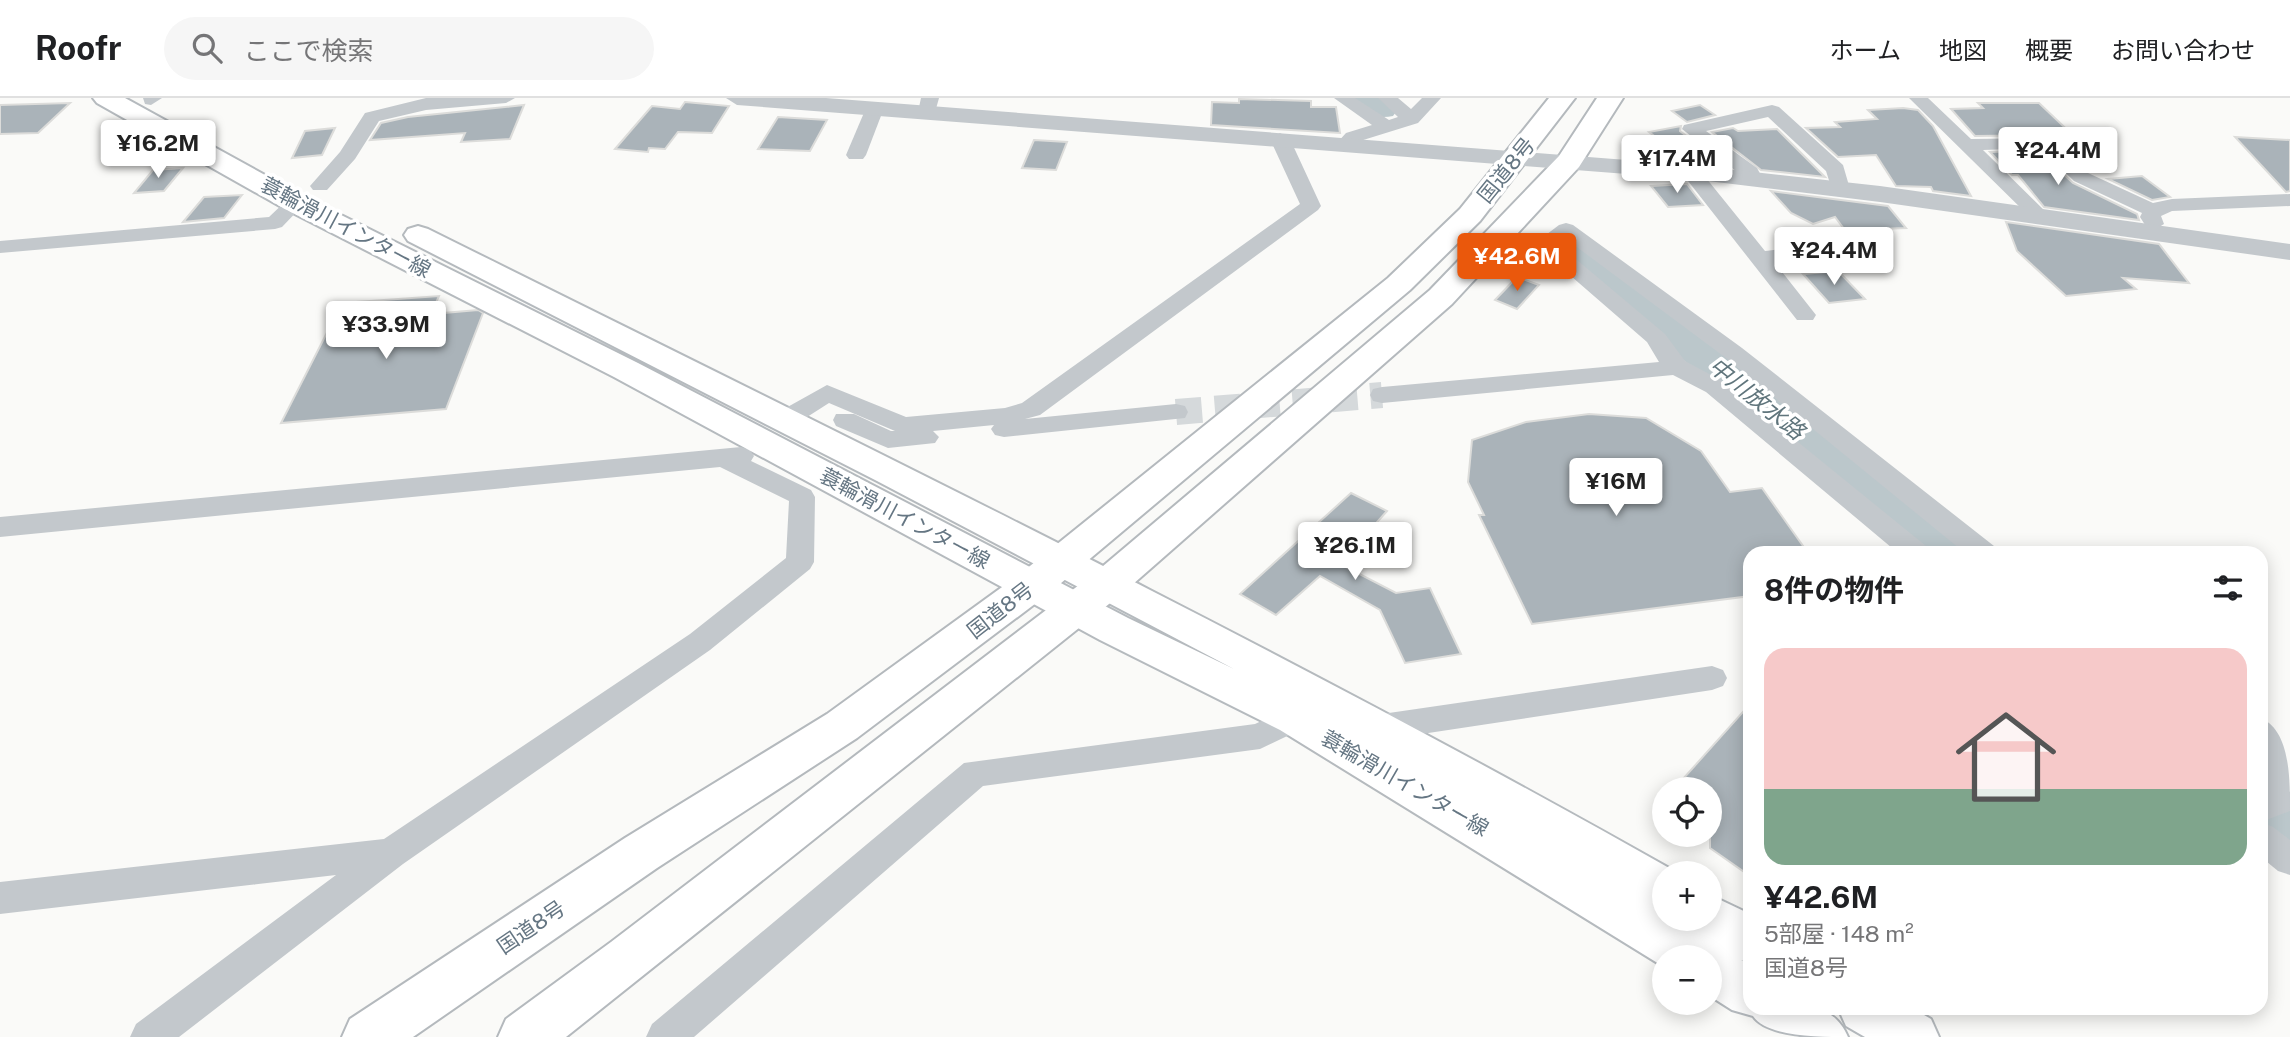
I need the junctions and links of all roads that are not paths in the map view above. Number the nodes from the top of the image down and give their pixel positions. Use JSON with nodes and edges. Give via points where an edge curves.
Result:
{"nodes":[{"id":1,"x":106,"y":98,"type":"edge"},
{"id":2,"x":506,"y":98,"type":"edge"},
{"id":3,"x":737,"y":98,"type":"edge"},
{"id":4,"x":1343,"y":98,"type":"edge"},
{"id":5,"x":1387,"y":98,"type":"edge"},
{"id":6,"x":1432,"y":98,"type":"edge"},
{"id":7,"x":1562,"y":98,"type":"edge"},
{"id":8,"x":1610,"y":98,"type":"edge"},
{"id":9,"x":1918,"y":98,"type":"edge"},
{"id":10,"x":151,"y":99,"type":"edge"},
{"id":11,"x":1766,"y":104,"type":"edge"},
{"id":12,"x":929,"y":105,"type":"edge"},
{"id":13,"x":875,"y":108,"type":"junction"},
{"id":14,"x":1410,"y":119,"type":"junction"},
{"id":15,"x":1386,"y":126,"type":"junction"},
{"id":16,"x":1280,"y":139,"type":"junction"},
{"id":17,"x":1346,"y":144,"type":"junction"},
{"id":18,"x":1967,"y":145,"type":"junction"},
{"id":19,"x":856,"y":155,"type":"dead end"},
{"id":20,"x":1517,"y":157,"type":"junction"},
{"id":21,"x":1569,"y":160,"type":"junction"},
{"id":22,"x":1690,"y":172,"type":"junction"},
{"id":23,"x":1753,"y":179,"type":"junction"},
{"id":24,"x":1840,"y":189,"type":"junction"},
{"id":25,"x":308,"y":194,"type":"junction"},
{"id":26,"x":2290,"y":200,"type":"edge"},
{"id":27,"x":2041,"y":217,"type":"junction"},
{"id":28,"x":2157,"y":222,"type":"junction"},
{"id":29,"x":0,"y":247,"type":"edge"},
{"id":30,"x":2290,"y":252,"type":"edge"},
{"id":31,"x":1759,"y":258,"type":"junction"},
{"id":32,"x":1872,"y":258,"type":"dead end"},
{"id":33,"x":1805,"y":315,"type":"dead end"},
{"id":34,"x":1681,"y":367,"type":"junction"},
{"id":35,"x":1382,"y":395,"type":"tunnel mouth"},
{"id":36,"x":811,"y":403,"type":"junction"},
{"id":37,"x":1176,"y":412,"type":"tunnel mouth"},
{"id":38,"x":775,"y":432,"type":"junction"},
{"id":39,"x":724,"y":458,"type":"junction"},
{"id":40,"x":1917,"y":502,"type":"junction"},
{"id":41,"x":1874,"y":518,"type":"junction"},
{"id":42,"x":0,"y":527,"type":"edge"},
{"id":43,"x":1908,"y":546,"type":"edge"},
{"id":44,"x":1975,"y":546,"type":"edge"},
{"id":45,"x":1049,"y":572,"type":"junction"},
{"id":46,"x":1093,"y":595,"type":"junction"},
{"id":47,"x":1712,"y":678,"type":"dead end"},
{"id":48,"x":1295,"y":719,"type":"junction"},
{"id":49,"x":1382,"y":727,"type":"junction"},
{"id":50,"x":2268,"y":739,"type":"edge"},
{"id":51,"x":2279,"y":800,"type":"edge"},
{"id":52,"x":2268,"y":843,"type":"edge"},
{"id":53,"x":391,"y":853,"type":"junction"},
{"id":54,"x":2290,"y":860,"type":"edge"},
{"id":55,"x":1652,"y":883,"type":"edge"},
{"id":56,"x":0,"y":898,"type":"edge"},
{"id":57,"x":1722,"y":923,"type":"edge"},
{"id":58,"x":1743,"y":936,"type":"edge"},
{"id":59,"x":1674,"y":945,"type":"edge"},
{"id":60,"x":1722,"y":976,"type":"edge"},
{"id":61,"x":1743,"y":989,"type":"edge"},
{"id":62,"x":1786,"y":1015,"type":"edge"},
{"id":63,"x":1876,"y":1015,"type":"edge"},
{"id":64,"x":149,"y":1037,"type":"edge"},
{"id":65,"x":368,"y":1037,"type":"edge"},
{"id":66,"x":523,"y":1037,"type":"edge"},
{"id":67,"x":665,"y":1037,"type":"edge"},
{"id":68,"x":1822,"y":1037,"type":"edge"},
{"id":69,"x":1913,"y":1037,"type":"edge"}],
"edges":[{"from":1,"to":25,"type":"main road","name":"蓑輪滑川インター線"},
{"from":2,"to":25,"type":"street","via":[[426,104],[372,117],[348,155]]},
{"from":3,"to":13,"type":"street"},
{"from":4,"to":15,"type":"street"},
{"from":5,"to":14,"type":"street"},
{"from":6,"to":14,"type":"street"},
{"from":7,"to":20,"type":"main road","name":"国道8号"},
{"from":8,"to":21,"type":"main road","name":"国道8号"},
{"from":9,"to":18,"type":"street"},
{"from":10,"to":25,"type":"main road","name":"蓑輪滑川インター線"},
{"from":11,"to":23,"type":"street","via":[[1691,129],[1750,172]]},
{"from":11,"to":24,"type":"street","via":[[1836,169]]},
{"from":12,"to":13,"type":"street"},
{"from":12,"to":16,"type":"street"},
{"from":13,"to":19,"type":"street"},
{"from":14,"to":15,"type":"street"},
{"from":15,"to":17,"type":"street","via":[[1353,137]]},
{"from":16,"to":17,"type":"street"},
{"from":16,"to":36,"type":"street","via":[[1311,206],[1031,409],[1005,416],[903,425],[828,393]]},
{"from":17,"to":20,"type":"street"},
{"from":18,"to":27,"type":"street"},
{"from":18,"to":28,"type":"street","via":[[2045,142],[2081,177]]},
{"from":20,"to":21,"type":"street"},
{"from":20,"to":45,"type":"main road","name":"国道8号","via":[[1470,215],[1399,284]]},
{"from":21,"to":22,"type":"street"},
{"from":21,"to":46,"type":"main road","name":"国道8号","via":[[1441,297]]},
{"from":22,"to":23,"type":"street"},
{"from":22,"to":31,"type":"street"},
{"from":23,"to":24,"type":"street"},
{"from":24,"to":27,"type":"street"},
{"from":25,"to":29,"type":"street","via":[[275,223]]},
{"from":25,"to":38,"type":"main road","name":"蓑輪滑川インター線","via":[[626,370]]},
{"from":26,"to":28,"type":"street","via":[[2172,205]]},
{"from":27,"to":28,"type":"street"},
{"from":28,"to":30,"type":"street"},
{"from":31,"to":32,"type":"street","via":[[1821,251]]},
{"from":31,"to":33,"type":"street"},
{"from":34,"to":35,"type":"street"},
{"from":34,"to":40,"type":"street","via":[[1661,350],[1657,339],[1545,244],[1566,229],[1734,353]]},
{"from":34,"to":41,"type":"street","via":[[1696,382],[1715,387]]},
{"from":36,"to":37,"type":"street","via":[[888,440]]},
{"from":36,"to":38,"type":"street"},
{"from":38,"to":39,"type":"street","via":[[750,454]]},
{"from":38,"to":45,"type":"main road","name":"蓑輪滑川インター線"},
{"from":39,"to":42,"type":"street"},
{"from":39,"to":53,"type":"street","via":[[802,497],[800,562],[700,642]]},
{"from":40,"to":41,"type":"street"},
{"from":40,"to":44,"type":"street"},
{"from":41,"to":43,"type":"street"},
{"from":45,"to":46,"type":"main road","name":"蓑輪滑川インター線"},
{"from":45,"to":65,"type":"main road","name":"国道8号","via":[[842,726],[641,853]]},
{"from":46,"to":48,"type":"main road","name":"蓑輪滑川インター線"},
{"from":46,"to":49,"type":"main road","name":"蓑輪滑川インター線"},
{"from":46,"to":66,"type":"main road","name":"国道8号","via":[[640,951]]},
{"from":47,"to":49,"type":"street"},
{"from":48,"to":59,"type":"main road","name":"蓑輪滑川インター線"},
{"from":48,"to":67,"type":"street","via":[[1260,736],[975,773]]},
{"from":49,"to":55,"type":"main road","name":"蓑輪滑川インター線"},
{"from":50,"to":51,"type":"street","via":[[2274,745]]},
{"from":52,"to":54,"type":"street"},
{"from":53,"to":56,"type":"street"},
{"from":53,"to":64,"type":"street"},
{"from":57,"to":58,"type":"main road"},
{"from":60,"to":61,"type":"main road"},
{"from":62,"to":68,"type":"main road"},
{"from":63,"to":69,"type":"main road"}]}
